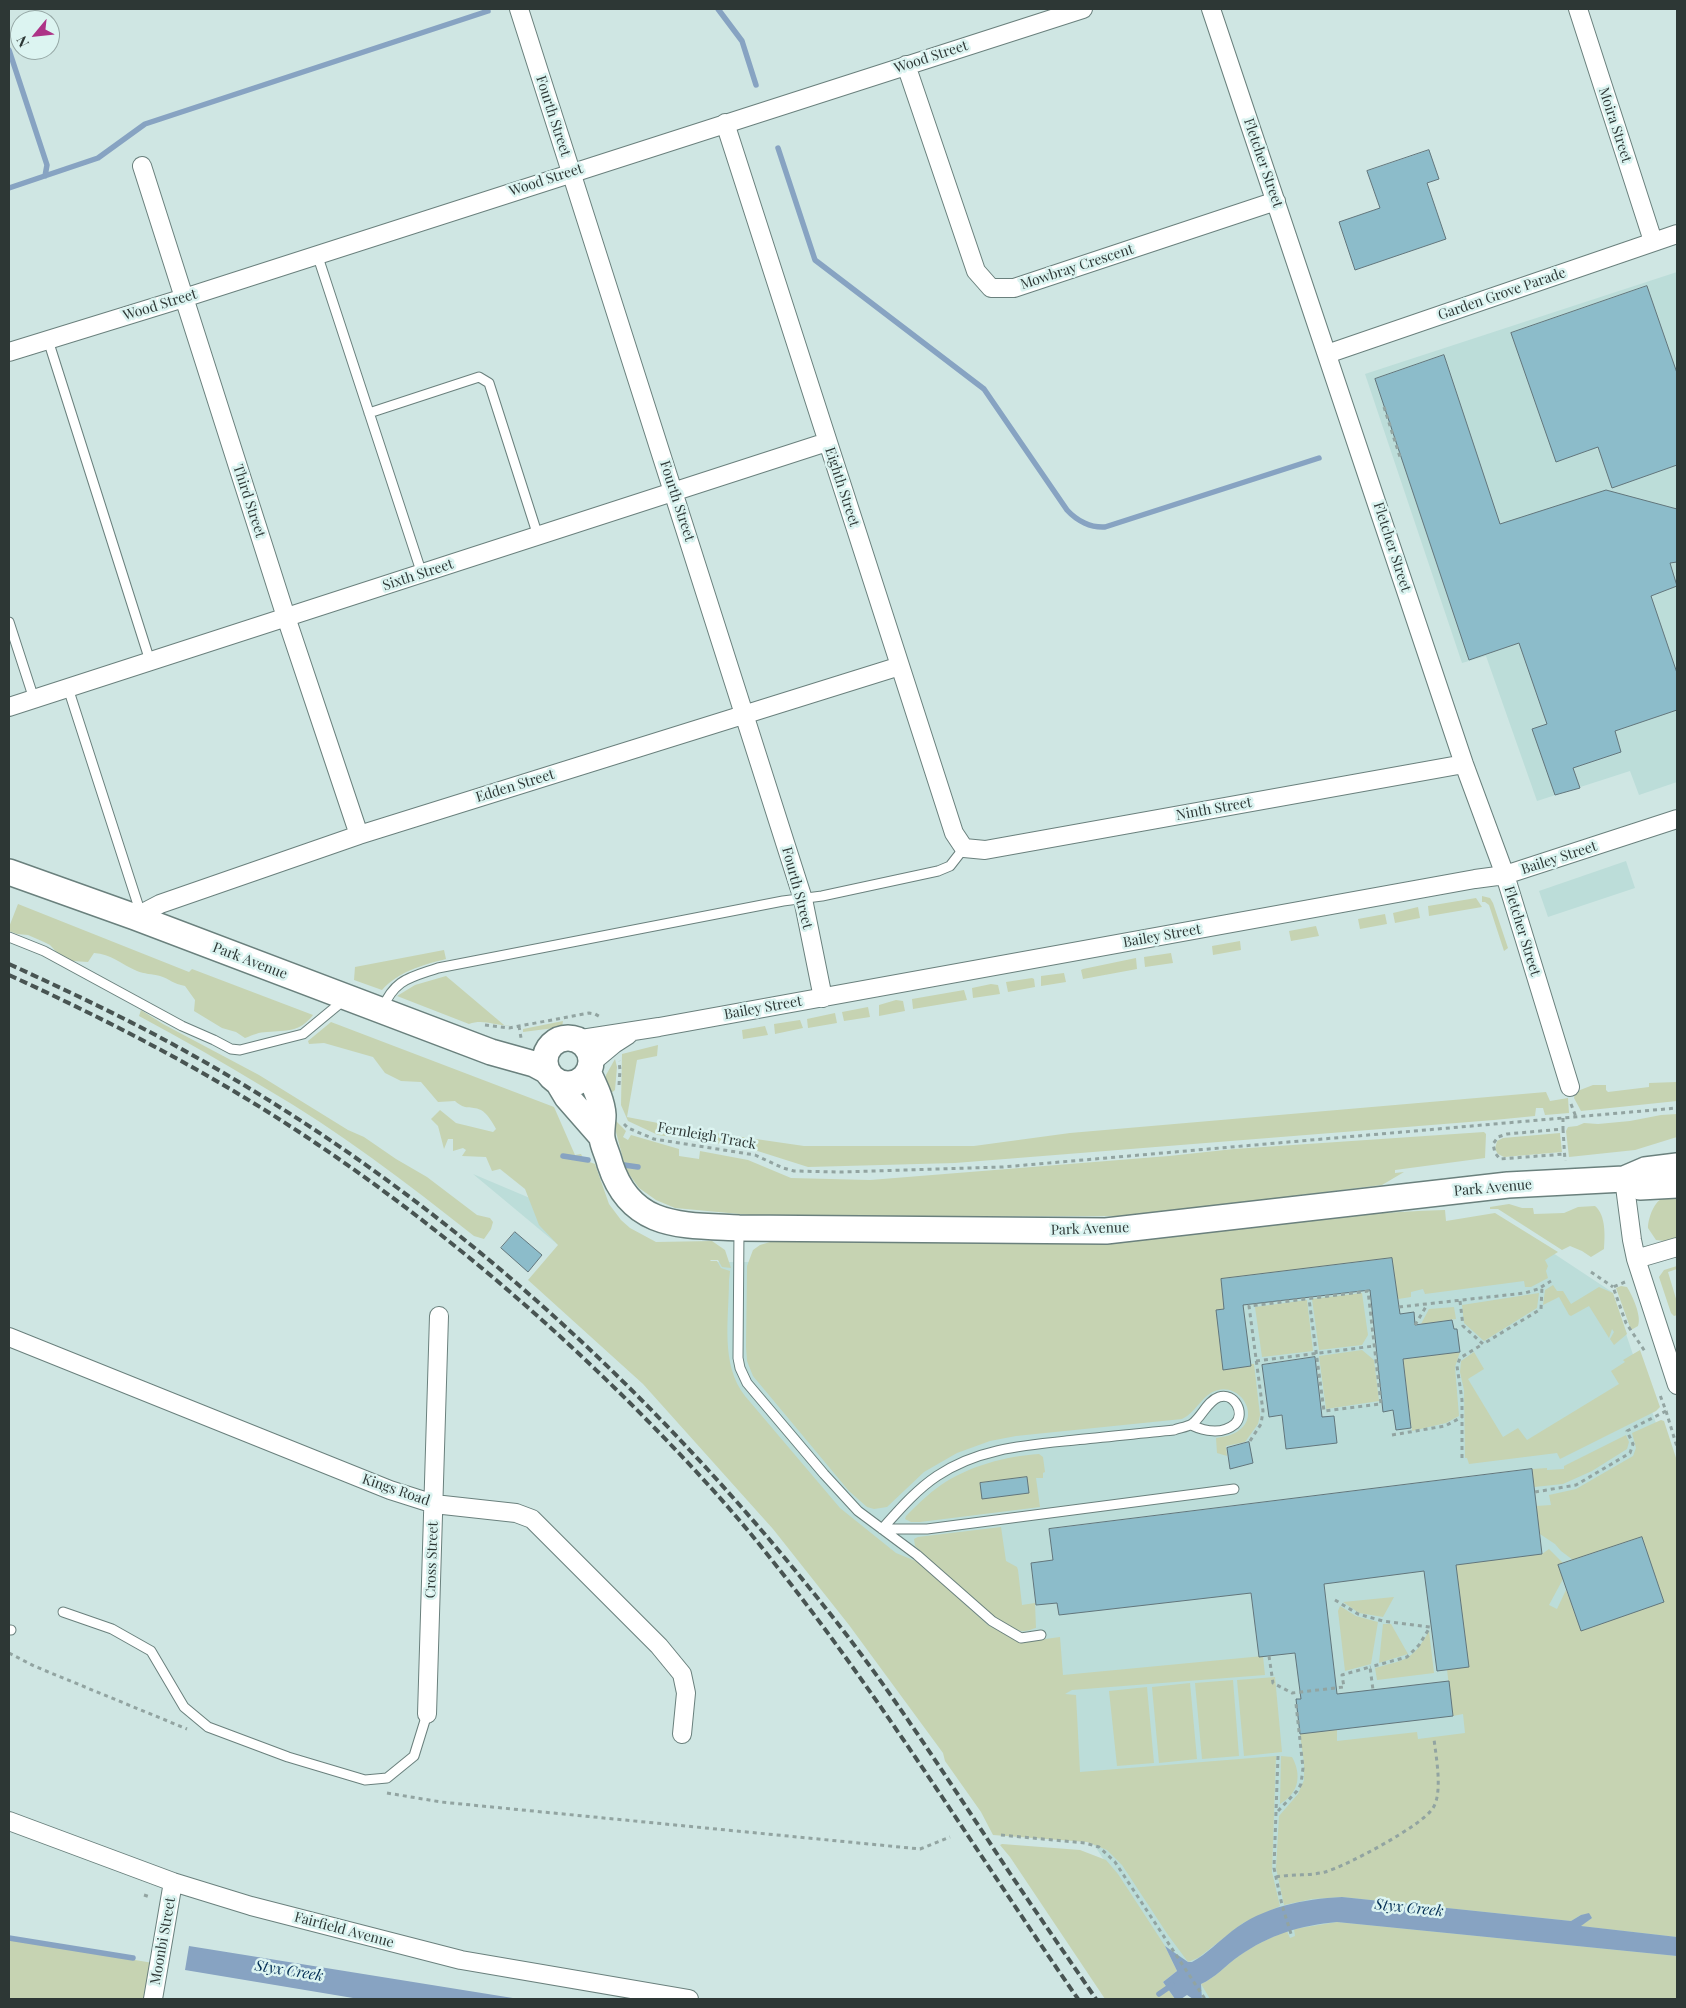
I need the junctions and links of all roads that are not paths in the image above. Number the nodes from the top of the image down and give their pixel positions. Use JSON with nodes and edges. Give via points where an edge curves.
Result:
{"nodes":[{"id":1,"x":519,"y":9,"type":"edge"},
{"id":2,"x":1083,"y":9,"type":"edge"},
{"id":3,"x":1211,"y":9,"type":"edge"},
{"id":4,"x":1578,"y":9,"type":"edge"},
{"id":5,"x":906,"y":65,"type":"junction"},
{"id":6,"x":725,"y":123,"type":"junction"},
{"id":7,"x":142,"y":166,"type":"dead end"},
{"id":8,"x":571,"y":172,"type":"junction"},
{"id":9,"x":1276,"y":201,"type":"junction"},
{"id":10,"x":1677,"y":234,"type":"edge"},
{"id":11,"x":1653,"y":242,"type":"junction"},
{"id":12,"x":317,"y":254,"type":"junction"},
{"id":13,"x":184,"y":298,"type":"junction"},
{"id":14,"x":48,"y":340,"type":"junction"},
{"id":15,"x":9,"y":352,"type":"edge"},
{"id":16,"x":1328,"y":354,"type":"junction"},
{"id":17,"x":369,"y":413,"type":"junction"},
{"id":18,"x":827,"y":442,"type":"junction"},
{"id":19,"x":674,"y":492,"type":"junction"},
{"id":20,"x":538,"y":536,"type":"junction"},
{"id":21,"x":422,"y":574,"type":"junction"},
{"id":22,"x":286,"y":617,"type":"junction"},
{"id":23,"x":9,"y":622,"type":"edge"},
{"id":24,"x":150,"y":661,"type":"junction"},
{"id":25,"x":900,"y":666,"type":"junction"},
{"id":26,"x":68,"y":688,"type":"junction"},
{"id":27,"x":34,"y":698,"type":"junction"},
{"id":28,"x":9,"y":707,"type":"edge"},
{"id":29,"x":744,"y":714,"type":"junction"},
{"id":30,"x":1464,"y":764,"type":"junction"},
{"id":31,"x":1677,"y":819,"type":"edge"},
{"id":32,"x":358,"y":835,"type":"junction"},
{"id":33,"x":964,"y":848,"type":"junction"},
{"id":34,"x":9,"y":872,"type":"edge"},
{"id":35,"x":1505,"y":875,"type":"junction"},
{"id":36,"x":803,"y":899,"type":"junction"},
{"id":37,"x":138,"y":915,"type":"junction"},
{"id":38,"x":9,"y":936,"type":"edge"},
{"id":39,"x":346,"y":998,"type":"junction"},
{"id":40,"x":823,"y":998,"type":"junction"},
{"id":41,"x":381,"y":1011,"type":"junction"},
{"id":42,"x":640,"y":1030,"type":"junction"},
{"id":43,"x":575,"y":1040,"type":"junction"},
{"id":44,"x":551,"y":1068,"type":"junction"},
{"id":45,"x":589,"y":1068,"type":"junction"},
{"id":46,"x":1570,"y":1087,"type":"dead end"},
{"id":47,"x":602,"y":1137,"type":"junction"},
{"id":48,"x":1677,"y":1166,"type":"edge"},
{"id":49,"x":1624,"y":1179,"type":"junction"},
{"id":50,"x":1677,"y":1185,"type":"edge"},
{"id":51,"x":739,"y":1228,"type":"junction"},
{"id":52,"x":1677,"y":1247,"type":"edge"},
{"id":53,"x":1636,"y":1259,"type":"junction"},
{"id":54,"x":439,"y":1316,"type":"dead end"},
{"id":55,"x":9,"y":1337,"type":"edge"},
{"id":56,"x":1677,"y":1385,"type":"edge"},
{"id":57,"x":1191,"y":1425,"type":"junction"},
{"id":58,"x":1234,"y":1489,"type":"dead end"},
{"id":59,"x":434,"y":1504,"type":"junction"},
{"id":60,"x":882,"y":1529,"type":"junction"},
{"id":61,"x":63,"y":1612,"type":"dead end"},
{"id":62,"x":1040,"y":1635,"type":"dead end"},
{"id":63,"x":427,"y":1714,"type":"joint"},
{"id":64,"x":682,"y":1734,"type":"dead end"},
{"id":65,"x":9,"y":1821,"type":"edge"},
{"id":66,"x":173,"y":1882,"type":"junction"},
{"id":67,"x":153,"y":1999,"type":"edge"},
{"id":68,"x":689,"y":1999,"type":"edge"}],
"edges":[{"from":1,"to":8,"type":"street","name":"Fourth Street"},
{"from":2,"to":5,"type":"street","name":"Wood Street"},
{"from":3,"to":9,"type":"street","name":"Fletcher Street"},
{"from":4,"to":11,"type":"street","name":"Moira Street"},
{"from":5,"to":6,"type":"street","name":"Wood Street"},
{"from":5,"to":9,"type":"street","name":"Mowbray Crescent","via":[[976,271],[991,288],[1014,288]]},
{"from":6,"to":8,"type":"street","name":"Wood Street"},
{"from":6,"to":18,"type":"street","name":"Eighth Street"},
{"from":7,"to":13,"type":"street","name":"Third Street"},
{"from":8,"to":12,"type":"street","name":"Wood Street"},
{"from":8,"to":19,"type":"street","name":"Fourth Street"},
{"from":9,"to":16,"type":"street","name":"Fletcher Street"},
{"from":10,"to":11,"type":"street","name":"Garden Grove Parade"},
{"from":11,"to":16,"type":"street","name":"Garden Grove Parade"},
{"from":12,"to":13,"type":"street","name":"Wood Street"},
{"from":12,"to":17,"type":"lane"},
{"from":13,"to":14,"type":"street","name":"Wood Street"},
{"from":13,"to":22,"type":"street","name":"Third Street"},
{"from":14,"to":15,"type":"street","name":"Wood Street"},
{"from":14,"to":24,"type":"lane"},
{"from":16,"to":30,"type":"street","name":"Fletcher Street"},
{"from":17,"to":20,"type":"lane","via":[[479,377],[489,383]]},
{"from":17,"to":21,"type":"lane"},
{"from":18,"to":19,"type":"street","name":"Sixth Street"},
{"from":18,"to":25,"type":"street","name":"Eighth Street"},
{"from":19,"to":20,"type":"street","name":"Sixth Street"},
{"from":19,"to":29,"type":"street","name":"Fourth Street"},
{"from":20,"to":21,"type":"street","name":"Sixth Street"},
{"from":21,"to":22,"type":"street","name":"Sixth Street"},
{"from":22,"to":24,"type":"street","name":"Sixth Street"},
{"from":22,"to":32,"type":"street","name":"Third Street"},
{"from":23,"to":27,"type":"lane"},
{"from":24,"to":26,"type":"street","name":"Sixth Street"},
{"from":25,"to":29,"type":"street","name":"Edden Street"},
{"from":25,"to":33,"type":"street","name":"Eighth Street","via":[[954,833]]},
{"from":26,"to":27,"type":"street","name":"Sixth Street"},
{"from":26,"to":37,"type":"lane"},
{"from":27,"to":28,"type":"street","name":"Sixth Street"},
{"from":29,"to":32,"type":"street","name":"Edden Street"},
{"from":29,"to":36,"type":"street","name":"Fourth Street"},
{"from":30,"to":33,"type":"street","name":"Ninth Street","via":[[985,850]]},
{"from":30,"to":35,"type":"street","name":"Fletcher Street"},
{"from":31,"to":35,"type":"street","name":"Bailey Street"},
{"from":32,"to":37,"type":"street","name":"Edden Street","via":[[160,904]]},
{"from":33,"to":36,"type":"lane","via":[[950,866],[938,871]]},
{"from":34,"to":37,"type":"main road","name":"Park Avenue"},
{"from":35,"to":40,"type":"street","name":"Bailey Street"},
{"from":35,"to":46,"type":"street","name":"Fletcher Street"},
{"from":36,"to":40,"type":"street","name":"Fourth Street"},
{"from":36,"to":41,"type":"lane","via":[[783,900],[438,968],[405,980],[390,992]]},
{"from":37,"to":39,"type":"main road","name":"Park Avenue"},
{"from":38,"to":39,"type":"lane","via":[[44,951],[231,1049],[240,1050],[304,1034]]},
{"from":39,"to":41,"type":"main road","name":"Park Avenue"},
{"from":40,"to":42,"type":"street","name":"Bailey Street"},
{"from":41,"to":44,"type":"main road","name":"Park Avenue","via":[[491,1052],[521,1053]]},
{"from":42,"to":43,"type":"street","name":"Bailey Street"},
{"from":42,"to":45,"type":"street","name":"Bailey Street","via":[[614,1044]]},
{"from":43,"to":44,"type":"main road","via":[[560,1040]]},
{"from":43,"to":45,"type":"main road","via":[[588,1052]]},
{"from":44,"to":45,"type":"main road","via":[[575,1082]]},
{"from":44,"to":47,"type":"main road","name":"Park Avenue","via":[[567,1097]]},
{"from":45,"to":47,"type":"main road","name":"Park Avenue","via":[[603,1114]]},
{"from":47,"to":51,"type":"main road","name":"Park Avenue","via":[[618,1184],[642,1211],[680,1225]]},
{"from":48,"to":49,"type":"main road","name":"Park Avenue","via":[[1645,1170]]},
{"from":49,"to":50,"type":"main road","name":"Park Avenue","via":[[1640,1187]]},
{"from":49,"to":51,"type":"main road","name":"Park Avenue","via":[[1508,1184],[1106,1231]]},
{"from":49,"to":53,"type":"street"},
{"from":51,"to":60,"type":"lane","via":[[737,1349],[746,1383],[846,1500]]},
{"from":52,"to":53,"type":"street"},
{"from":53,"to":56,"type":"street"},
{"from":54,"to":59,"type":"street","name":"Cross Street"},
{"from":55,"to":59,"type":"street","name":"Kings Road","via":[[390,1490]]},
{"from":57,"to":57,"type":"lane","via":[[1218,1397],[1230,1398],[1239,1407],[1236,1423],[1224,1430],[1209,1431]]},
{"from":57,"to":60,"type":"lane","via":[[1174,1430],[1016,1446],[985,1454],[951,1467],[936,1477]]},
{"from":58,"to":60,"type":"lane","via":[[926,1529]]},
{"from":59,"to":63,"type":"street","name":"Cross Street"},
{"from":59,"to":64,"type":"street","name":"Kings Road","via":[[516,1513],[537,1523],[682,1674],[686,1693]]},
{"from":60,"to":62,"type":"lane","via":[[992,1621],[1021,1638]]},
{"from":61,"to":63,"type":"lane","via":[[112,1629],[152,1652],[184,1707],[208,1727],[288,1757],[365,1780],[387,1778],[414,1756]]},
{"from":65,"to":66,"type":"street","name":"Fairfield Avenue"},
{"from":66,"to":67,"type":"street","name":"Moonbi Street"},
{"from":66,"to":68,"type":"street","name":"Fairfield Avenue","via":[[251,1906],[461,1960]]}]}
